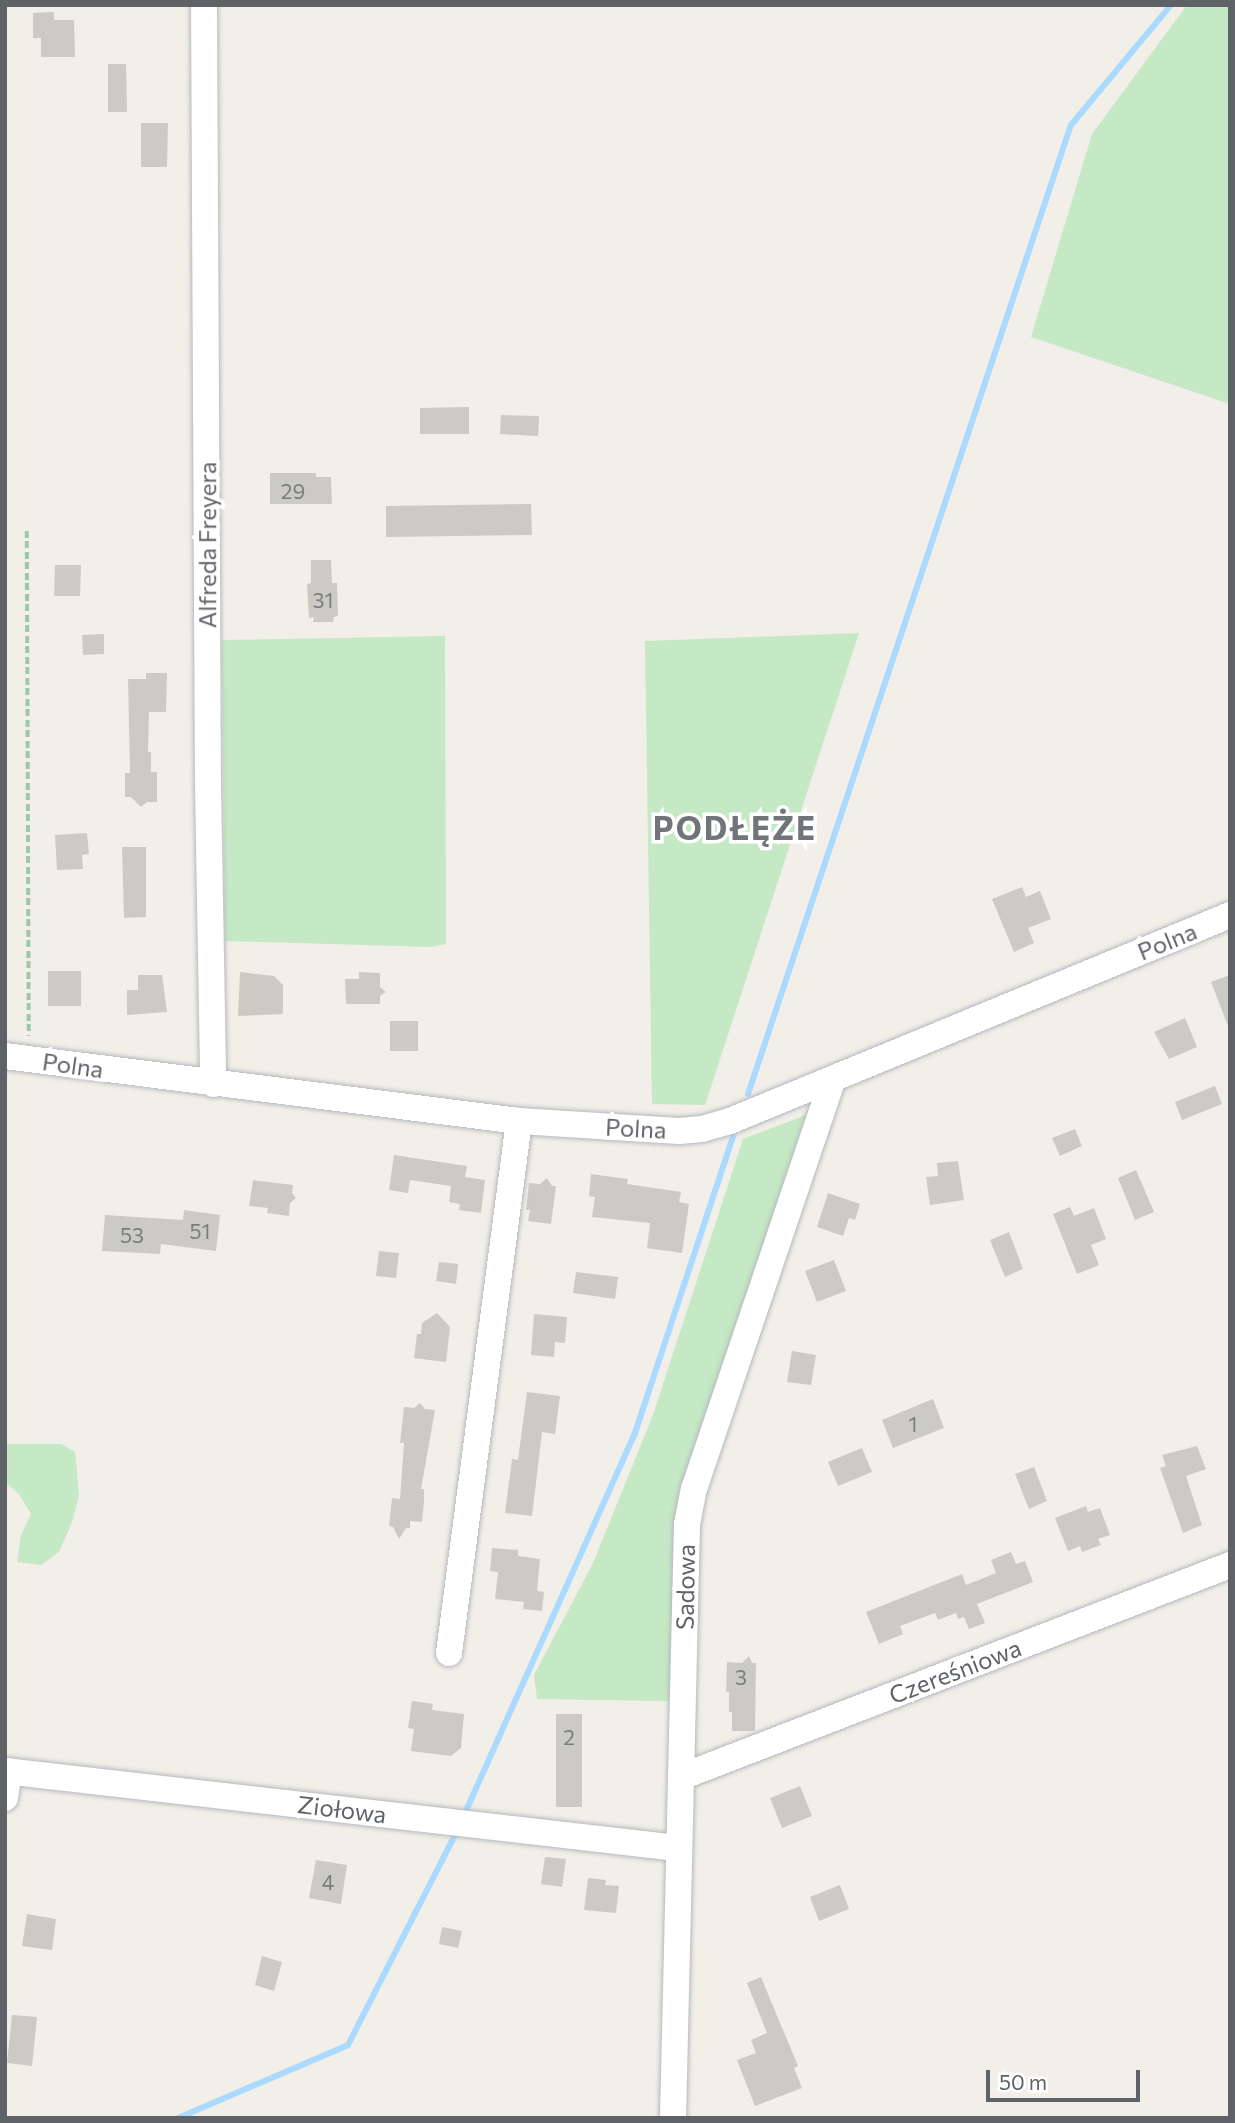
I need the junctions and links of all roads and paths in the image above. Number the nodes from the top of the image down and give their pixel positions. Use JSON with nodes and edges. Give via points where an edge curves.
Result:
{"nodes":[{"id":1,"x":204,"y":5,"type":"edge"},
{"id":2,"x":27,"y":531,"type":"dead end"},
{"id":3,"x":1230,"y":915,"type":"edge"},
{"id":4,"x":17,"y":1057,"type":"edge"},
{"id":5,"x":833,"y":1079,"type":"junction"},
{"id":6,"x":213,"y":1084,"type":"junction"},
{"id":7,"x":520,"y":1121,"type":"junction"},
{"id":8,"x":1230,"y":1565,"type":"edge"},
{"id":9,"x":449,"y":1653,"type":"dead end"},
{"id":10,"x":7,"y":1771,"type":"edge"},
{"id":11,"x":681,"y":1777,"type":"junction"},
{"id":12,"x":5,"y":1798,"type":"edge"},
{"id":13,"x":678,"y":1848,"type":"junction"},
{"id":14,"x":673,"y":2118,"type":"edge"}],
"edges":[{"from":1,"to":6,"type":"street","name":"Alfreda Freyera"},
{"from":2,"to":4,"type":"path"},
{"from":3,"to":5,"type":"street","name":"Polna"},
{"from":4,"to":6,"type":"street","name":"Polna"},
{"from":5,"to":7,"type":"street","name":"Polna","via":[[702,1129]]},
{"from":5,"to":11,"type":"street","name":"Sadowa","via":[[694,1489],[687,1524]]},
{"from":6,"to":7,"type":"street","name":"Polna"},
{"from":7,"to":9,"type":"street"},
{"from":8,"to":11,"type":"street","name":"Czereśniowa"},
{"from":10,"to":12,"type":"street"},
{"from":10,"to":13,"type":"street","name":"Ziołowa"},
{"from":11,"to":13,"type":"street","name":"Sadowa"},
{"from":13,"to":14,"type":"street","name":"Sadowa"}]}
